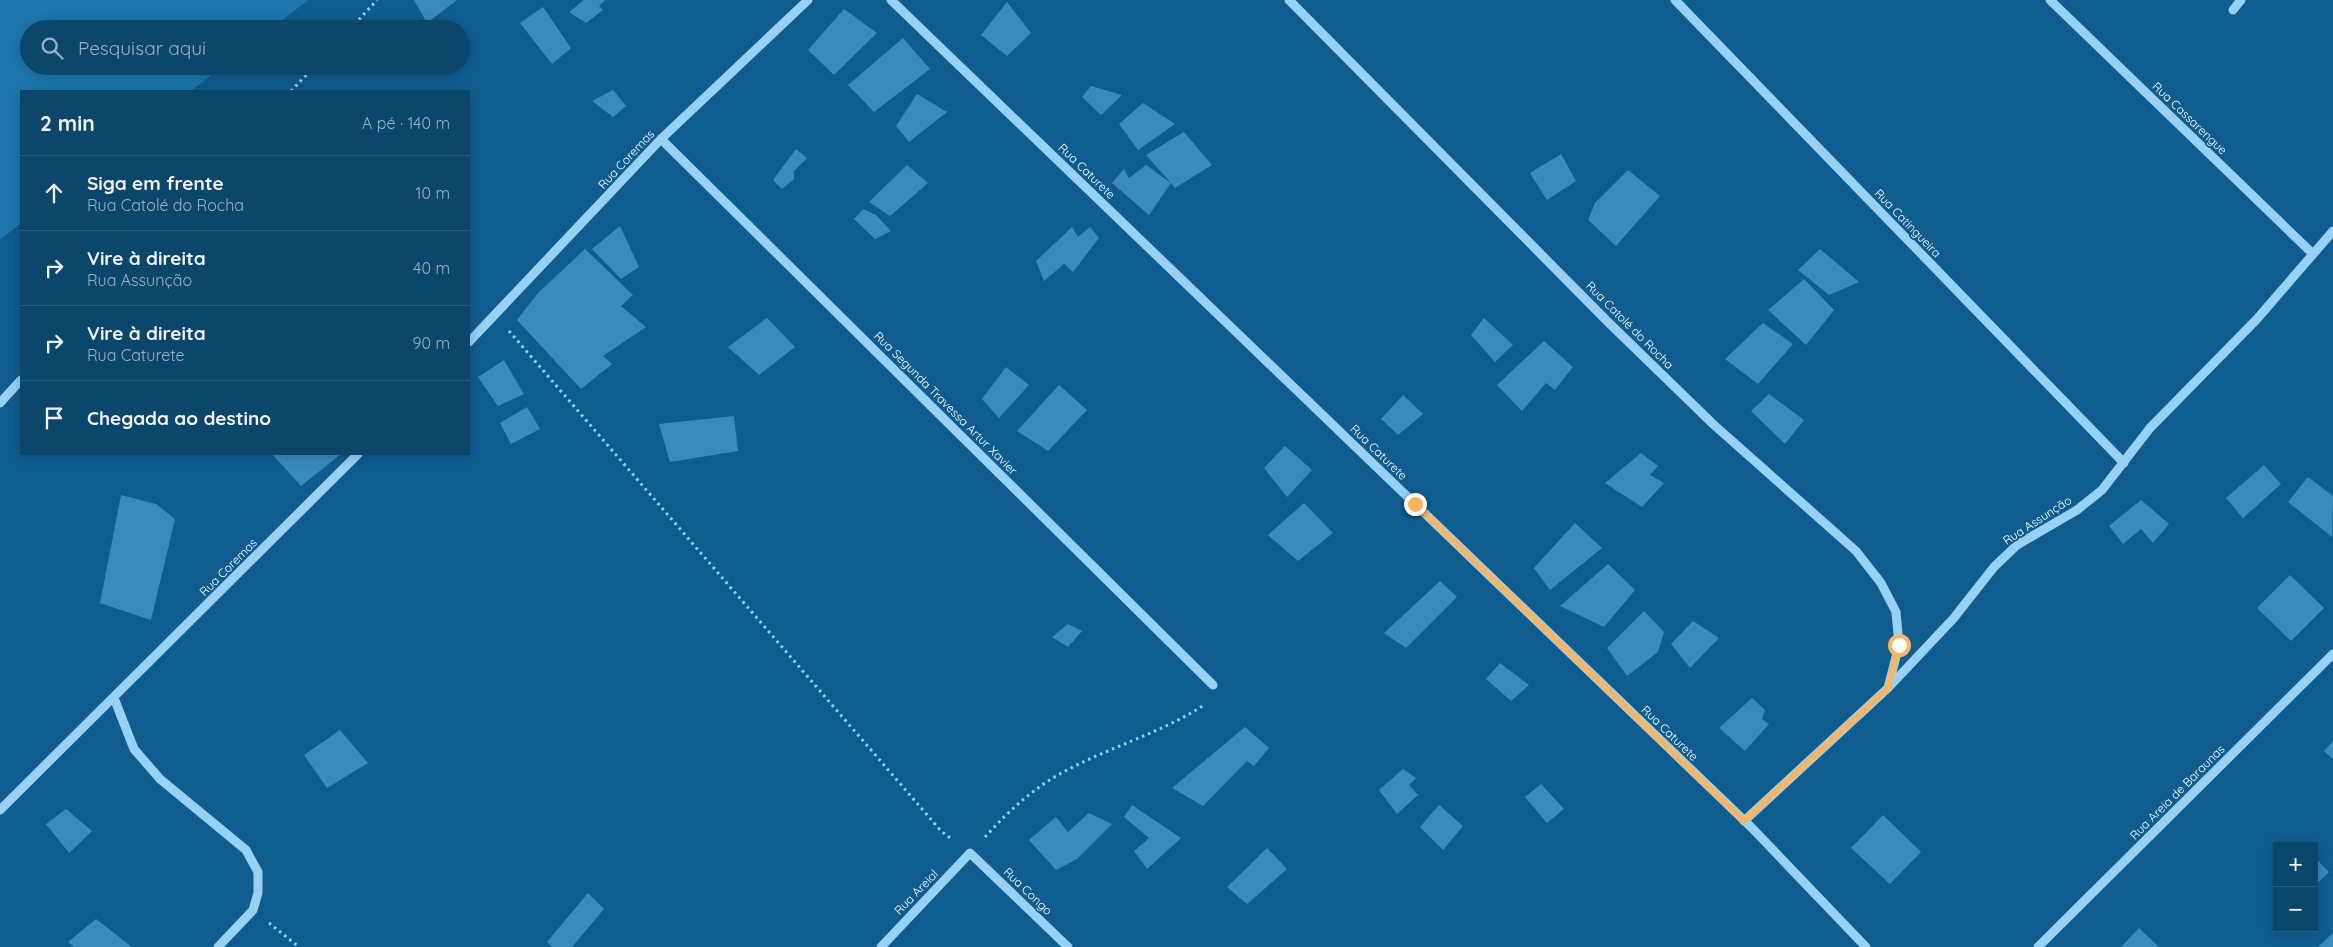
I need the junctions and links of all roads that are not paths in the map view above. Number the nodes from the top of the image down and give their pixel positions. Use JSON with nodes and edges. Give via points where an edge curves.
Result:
{"nodes":[{"id":1,"x":808,"y":0,"type":"edge"},
{"id":2,"x":891,"y":0,"type":"edge"},
{"id":3,"x":1289,"y":0,"type":"edge"},
{"id":4,"x":1674,"y":0,"type":"edge"},
{"id":5,"x":2050,"y":0,"type":"edge"},
{"id":6,"x":2241,"y":0,"type":"edge"},
{"id":7,"x":2233,"y":10,"type":"dead end"},
{"id":8,"x":661,"y":139,"type":"junction"},
{"id":9,"x":2333,"y":231,"type":"edge"},
{"id":10,"x":2312,"y":253,"type":"junction"},
{"id":11,"x":470,"y":341,"type":"edge"},
{"id":12,"x":20,"y":381,"type":"edge"},
{"id":13,"x":0,"y":402,"type":"edge"},
{"id":14,"x":357,"y":455,"type":"edge"},
{"id":15,"x":2124,"y":463,"type":"junction"},
{"id":16,"x":2333,"y":654,"type":"edge"},
{"id":17,"x":1213,"y":685,"type":"road end"},
{"id":18,"x":1888,"y":688,"type":"junction"},
{"id":19,"x":114,"y":698,"type":"junction"},
{"id":20,"x":0,"y":810,"type":"edge"},
{"id":21,"x":1744,"y":821,"type":"junction"},
{"id":22,"x":970,"y":853,"type":"joint"},
{"id":23,"x":218,"y":947,"type":"edge"},
{"id":24,"x":880,"y":947,"type":"edge"},
{"id":25,"x":1068,"y":947,"type":"edge"},
{"id":26,"x":1866,"y":947,"type":"edge"},
{"id":27,"x":2038,"y":947,"type":"edge"}],
"edges":[{"from":1,"to":8,"type":"street","name":"Rua Coremas"},
{"from":2,"to":21,"type":"street","name":"Rua Caturete"},
{"from":3,"to":18,"type":"street","name":"Rua Catolé do Rocha","via":[[1713,424],[1856,550],[1882,584],[1896,612],[1899,645]]},
{"from":4,"to":15,"type":"street","name":"Rua Catingueira"},
{"from":5,"to":10,"type":"street","name":"Rua Cassarengue"},
{"from":6,"to":7,"type":"street"},
{"from":8,"to":11,"type":"street","name":"Rua Coremas"},
{"from":8,"to":17,"type":"street","name":"Rua Segunda Travessa Artur Xavier"},
{"from":9,"to":10,"type":"street","name":"Rua Assunção"},
{"from":10,"to":15,"type":"street","name":"Rua Assunção","via":[[2257,319],[2150,428]]},
{"from":12,"to":13,"type":"street"},
{"from":14,"to":19,"type":"street","name":"Rua Coremas"},
{"from":15,"to":18,"type":"street","name":"Rua Assunção","via":[[2102,490],[2077,510],[2017,545]]},
{"from":16,"to":27,"type":"street","name":"Rua Areia de Baraunas"},
{"from":18,"to":21,"type":"street","name":"Rua Assunção"},
{"from":19,"to":20,"type":"street","name":"Rua Coremas"},
{"from":19,"to":23,"type":"street","via":[[134,749],[160,779],[246,850],[258,872],[258,893],[253,910]]},
{"from":21,"to":26,"type":"street","name":"Rua Caturete"},
{"from":22,"to":24,"type":"street","name":"Rua Areial"},
{"from":22,"to":25,"type":"street","name":"Rua Congo"}]}
